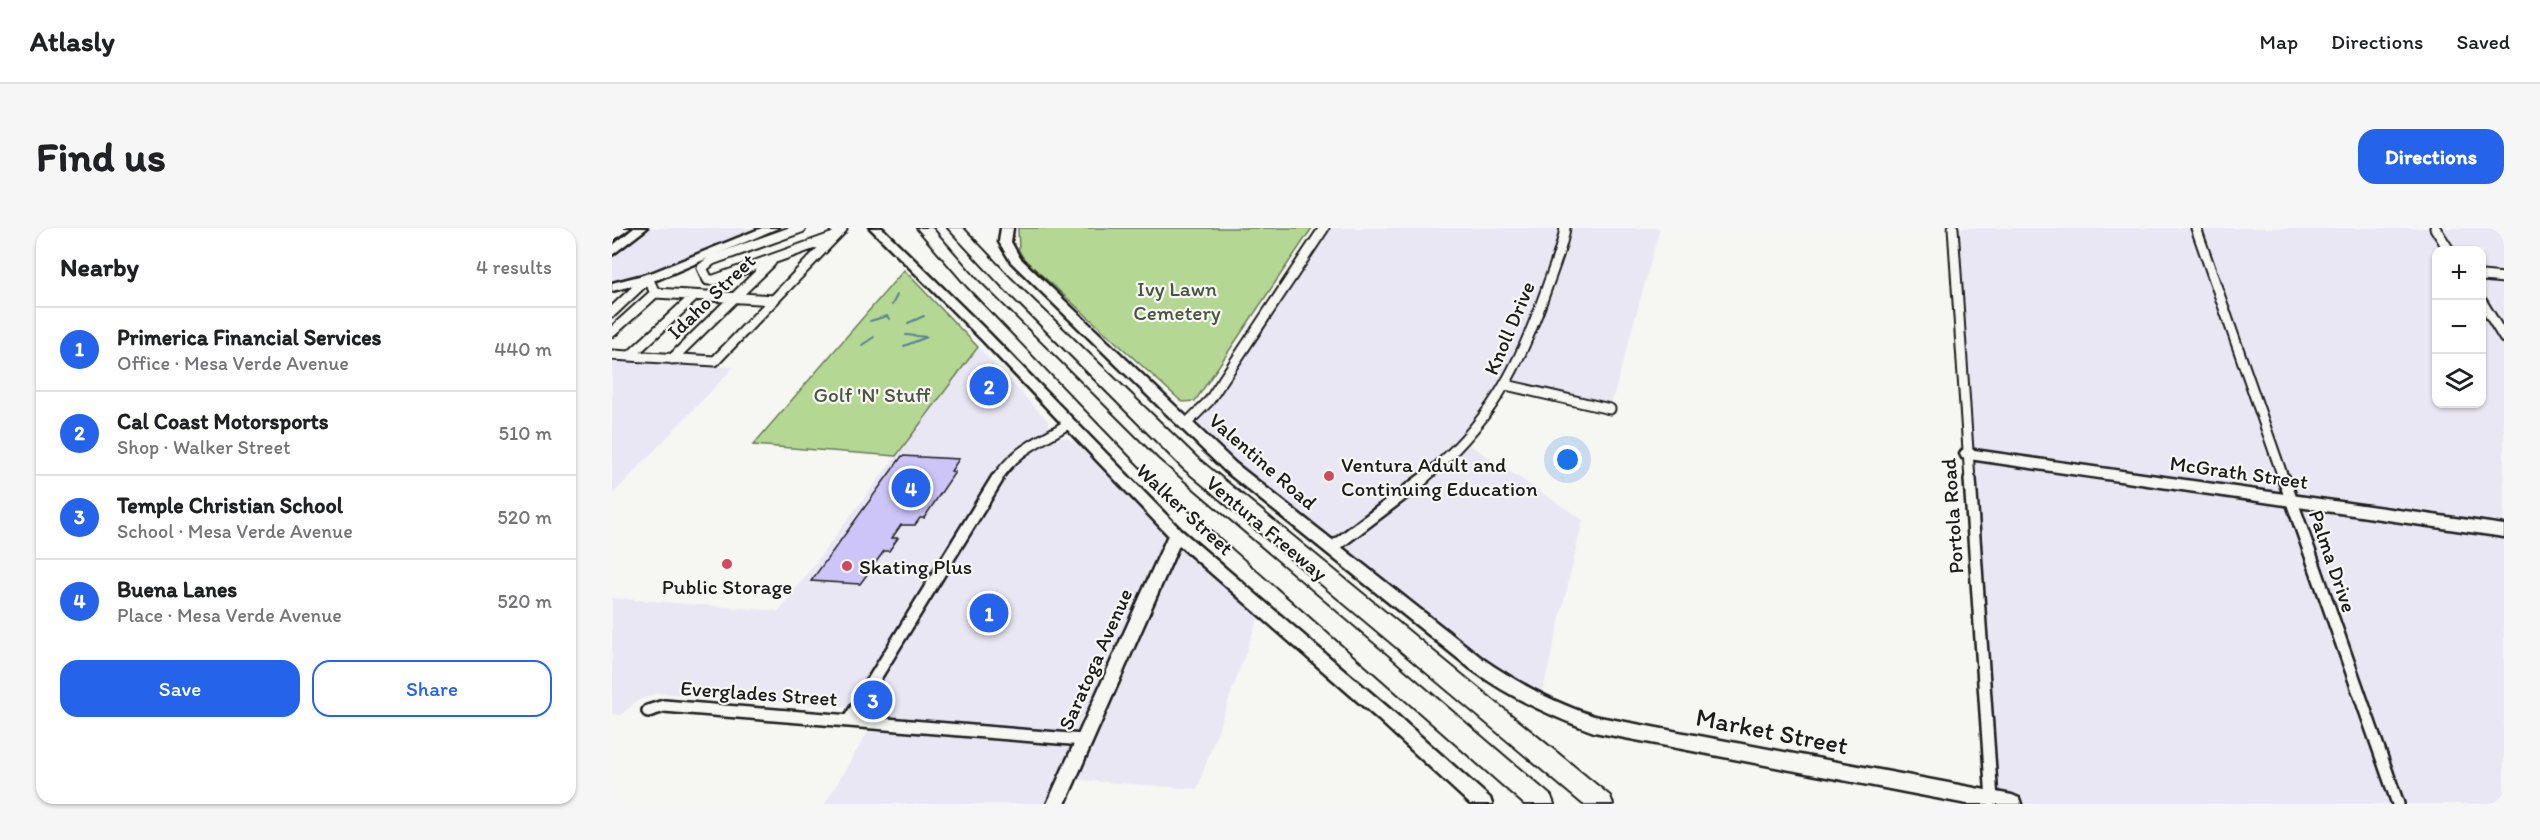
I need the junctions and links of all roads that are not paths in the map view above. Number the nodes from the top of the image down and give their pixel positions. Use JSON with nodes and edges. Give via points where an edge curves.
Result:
{"nodes":[{"id":1,"x":624,"y":228,"type":"edge"},
{"id":2,"x":641,"y":228,"type":"edge"},
{"id":3,"x":772,"y":228,"type":"edge"},
{"id":4,"x":801,"y":228,"type":"edge"},
{"id":5,"x":876,"y":228,"type":"edge"},
{"id":6,"x":913,"y":228,"type":"edge"},
{"id":7,"x":924,"y":228,"type":"edge"},
{"id":8,"x":955,"y":228,"type":"edge"},
{"id":9,"x":974,"y":228,"type":"edge"},
{"id":10,"x":1007,"y":228,"type":"edge"},
{"id":11,"x":1324,"y":228,"type":"edge"},
{"id":12,"x":1565,"y":228,"type":"edge"},
{"id":13,"x":1953,"y":228,"type":"edge"},
{"id":14,"x":2196,"y":228,"type":"edge"},
{"id":15,"x":2436,"y":228,"type":"edge"},
{"id":16,"x":836,"y":232,"type":"edge"},
{"id":17,"x":612,"y":238,"type":"edge"},
{"id":18,"x":2447,"y":246,"type":"edge"},
{"id":19,"x":612,"y":252,"type":"edge"},
{"id":20,"x":774,"y":259,"type":"junction"},
{"id":21,"x":2486,"y":276,"type":"edge"},
{"id":22,"x":648,"y":278,"type":"junction"},
{"id":23,"x":2504,"y":278,"type":"edge"},
{"id":24,"x":1005,"y":280,"type":"junction"},
{"id":25,"x":972,"y":283,"type":"junction"},
{"id":26,"x":612,"y":287,"type":"edge"},
{"id":27,"x":655,"y":294,"type":"junction"},
{"id":28,"x":695,"y":296,"type":"junction"},
{"id":29,"x":735,"y":298,"type":"junction"},
{"id":30,"x":774,"y":300,"type":"junction"},
{"id":31,"x":2486,"y":310,"type":"edge"},
{"id":32,"x":612,"y":312,"type":"edge"},
{"id":33,"x":612,"y":332,"type":"edge"},
{"id":34,"x":2504,"y":338,"type":"edge"},
{"id":35,"x":612,"y":355,"type":"edge"},
{"id":36,"x":630,"y":356,"type":"junction"},
{"id":37,"x":672,"y":359,"type":"junction"},
{"id":38,"x":1506,"y":385,"type":"junction"},
{"id":39,"x":1610,"y":409,"type":"dead end"},
{"id":40,"x":1068,"y":424,"type":"junction"},
{"id":41,"x":1186,"y":424,"type":"junction"},
{"id":42,"x":1967,"y":454,"type":"junction"},
{"id":43,"x":2292,"y":501,"type":"junction"},
{"id":44,"x":2504,"y":531,"type":"edge"},
{"id":45,"x":1176,"y":534,"type":"junction"},
{"id":46,"x":1332,"y":548,"type":"junction"},
{"id":47,"x":1527,"y":697,"type":"joint"},
{"id":48,"x":648,"y":711,"type":"dead end"},
{"id":49,"x":849,"y":720,"type":"junction"},
{"id":50,"x":1083,"y":740,"type":"junction"},
{"id":51,"x":1992,"y":800,"type":"junction"},
{"id":52,"x":1056,"y":804,"type":"edge"},
{"id":53,"x":1482,"y":804,"type":"edge"},
{"id":54,"x":1542,"y":804,"type":"edge"},
{"id":55,"x":1601,"y":804,"type":"edge"},
{"id":56,"x":2012,"y":804,"type":"edge"},
{"id":57,"x":2398,"y":804,"type":"edge"}],
"edges":[{"from":1,"to":17,"type":"street"},
{"from":2,"to":19,"type":"street"},
{"from":3,"to":22,"type":"street"},
{"from":4,"to":20,"type":"street","via":[[763,240],[702,268],[711,281]]},
{"from":5,"to":40,"type":"street","name":"Walker Street"},
{"from":6,"to":25,"type":"highway"},
{"from":7,"to":25,"type":"highway","name":"Ventura Freeway"},
{"from":8,"to":24,"type":"highway","name":"Ventura Freeway"},
{"from":9,"to":24,"type":"highway","via":[[1002,267]]},
{"from":10,"to":41,"type":"street","name":"Valentine Road","via":[[1005,242],[1015,260]]},
{"from":11,"to":41,"type":"street","via":[[1209,401]]},
{"from":12,"to":38,"type":"street","name":"Knoll Drive","via":[[1563,242]]},
{"from":13,"to":42,"type":"street","name":"Portola Road"},
{"from":14,"to":43,"type":"street","name":"Palma Drive"},
{"from":15,"to":18,"type":"street"},
{"from":16,"to":20,"type":"street"},
{"from":16,"to":30,"type":"street"},
{"from":20,"to":29,"type":"street","name":"Idaho Street"},
{"from":21,"to":23,"type":"street"},
{"from":22,"to":26,"type":"street"},
{"from":22,"to":27,"type":"street"},
{"from":22,"to":32,"type":"street"},
{"from":24,"to":55,"type":"highway","name":"Ventura Freeway","via":[[1190,464]]},
{"from":25,"to":54,"type":"highway","name":"Ventura Freeway","via":[[1151,465]]},
{"from":27,"to":28,"type":"street"},
{"from":27,"to":33,"type":"street"},
{"from":28,"to":29,"type":"street"},
{"from":28,"to":36,"type":"street"},
{"from":29,"to":30,"type":"street"},
{"from":29,"to":37,"type":"street","name":"Idaho Street"},
{"from":30,"to":37,"type":"street","via":[[715,361]]},
{"from":31,"to":34,"type":"street"},
{"from":35,"to":36,"type":"street"},
{"from":36,"to":37,"type":"street"},
{"from":38,"to":39,"type":"street"},
{"from":38,"to":46,"type":"street","name":"Knoll Drive","via":[[1479,424],[1437,468]]},
{"from":40,"to":45,"type":"street","name":"Walker Street"},
{"from":40,"to":49,"type":"street","via":[[1030,442],[1005,465]]},
{"from":41,"to":46,"type":"street","name":"Valentine Road","via":[[1230,467]]},
{"from":42,"to":43,"type":"street","name":"McGrath Street"},
{"from":42,"to":51,"type":"street","name":"Portola Road"},
{"from":43,"to":44,"type":"street","name":"McGrath Street"},
{"from":43,"to":57,"type":"street","name":"Palma Drive"},
{"from":45,"to":50,"type":"street","name":"Saratoga Avenue"},
{"from":45,"to":53,"type":"street","name":"Walker Street"},
{"from":46,"to":47,"type":"street","name":"Valentine Road","via":[[1492,676]]},
{"from":47,"to":51,"type":"street","name":"Market Street","via":[[1612,728]]},
{"from":48,"to":49,"type":"street","name":"Everglades Street","via":[[664,706]]},
{"from":49,"to":50,"type":"street","name":"Everglades Street"},
{"from":50,"to":52,"type":"street","name":"Saratoga Avenue"},
{"from":51,"to":56,"type":"street","name":"Market Street"}]}
